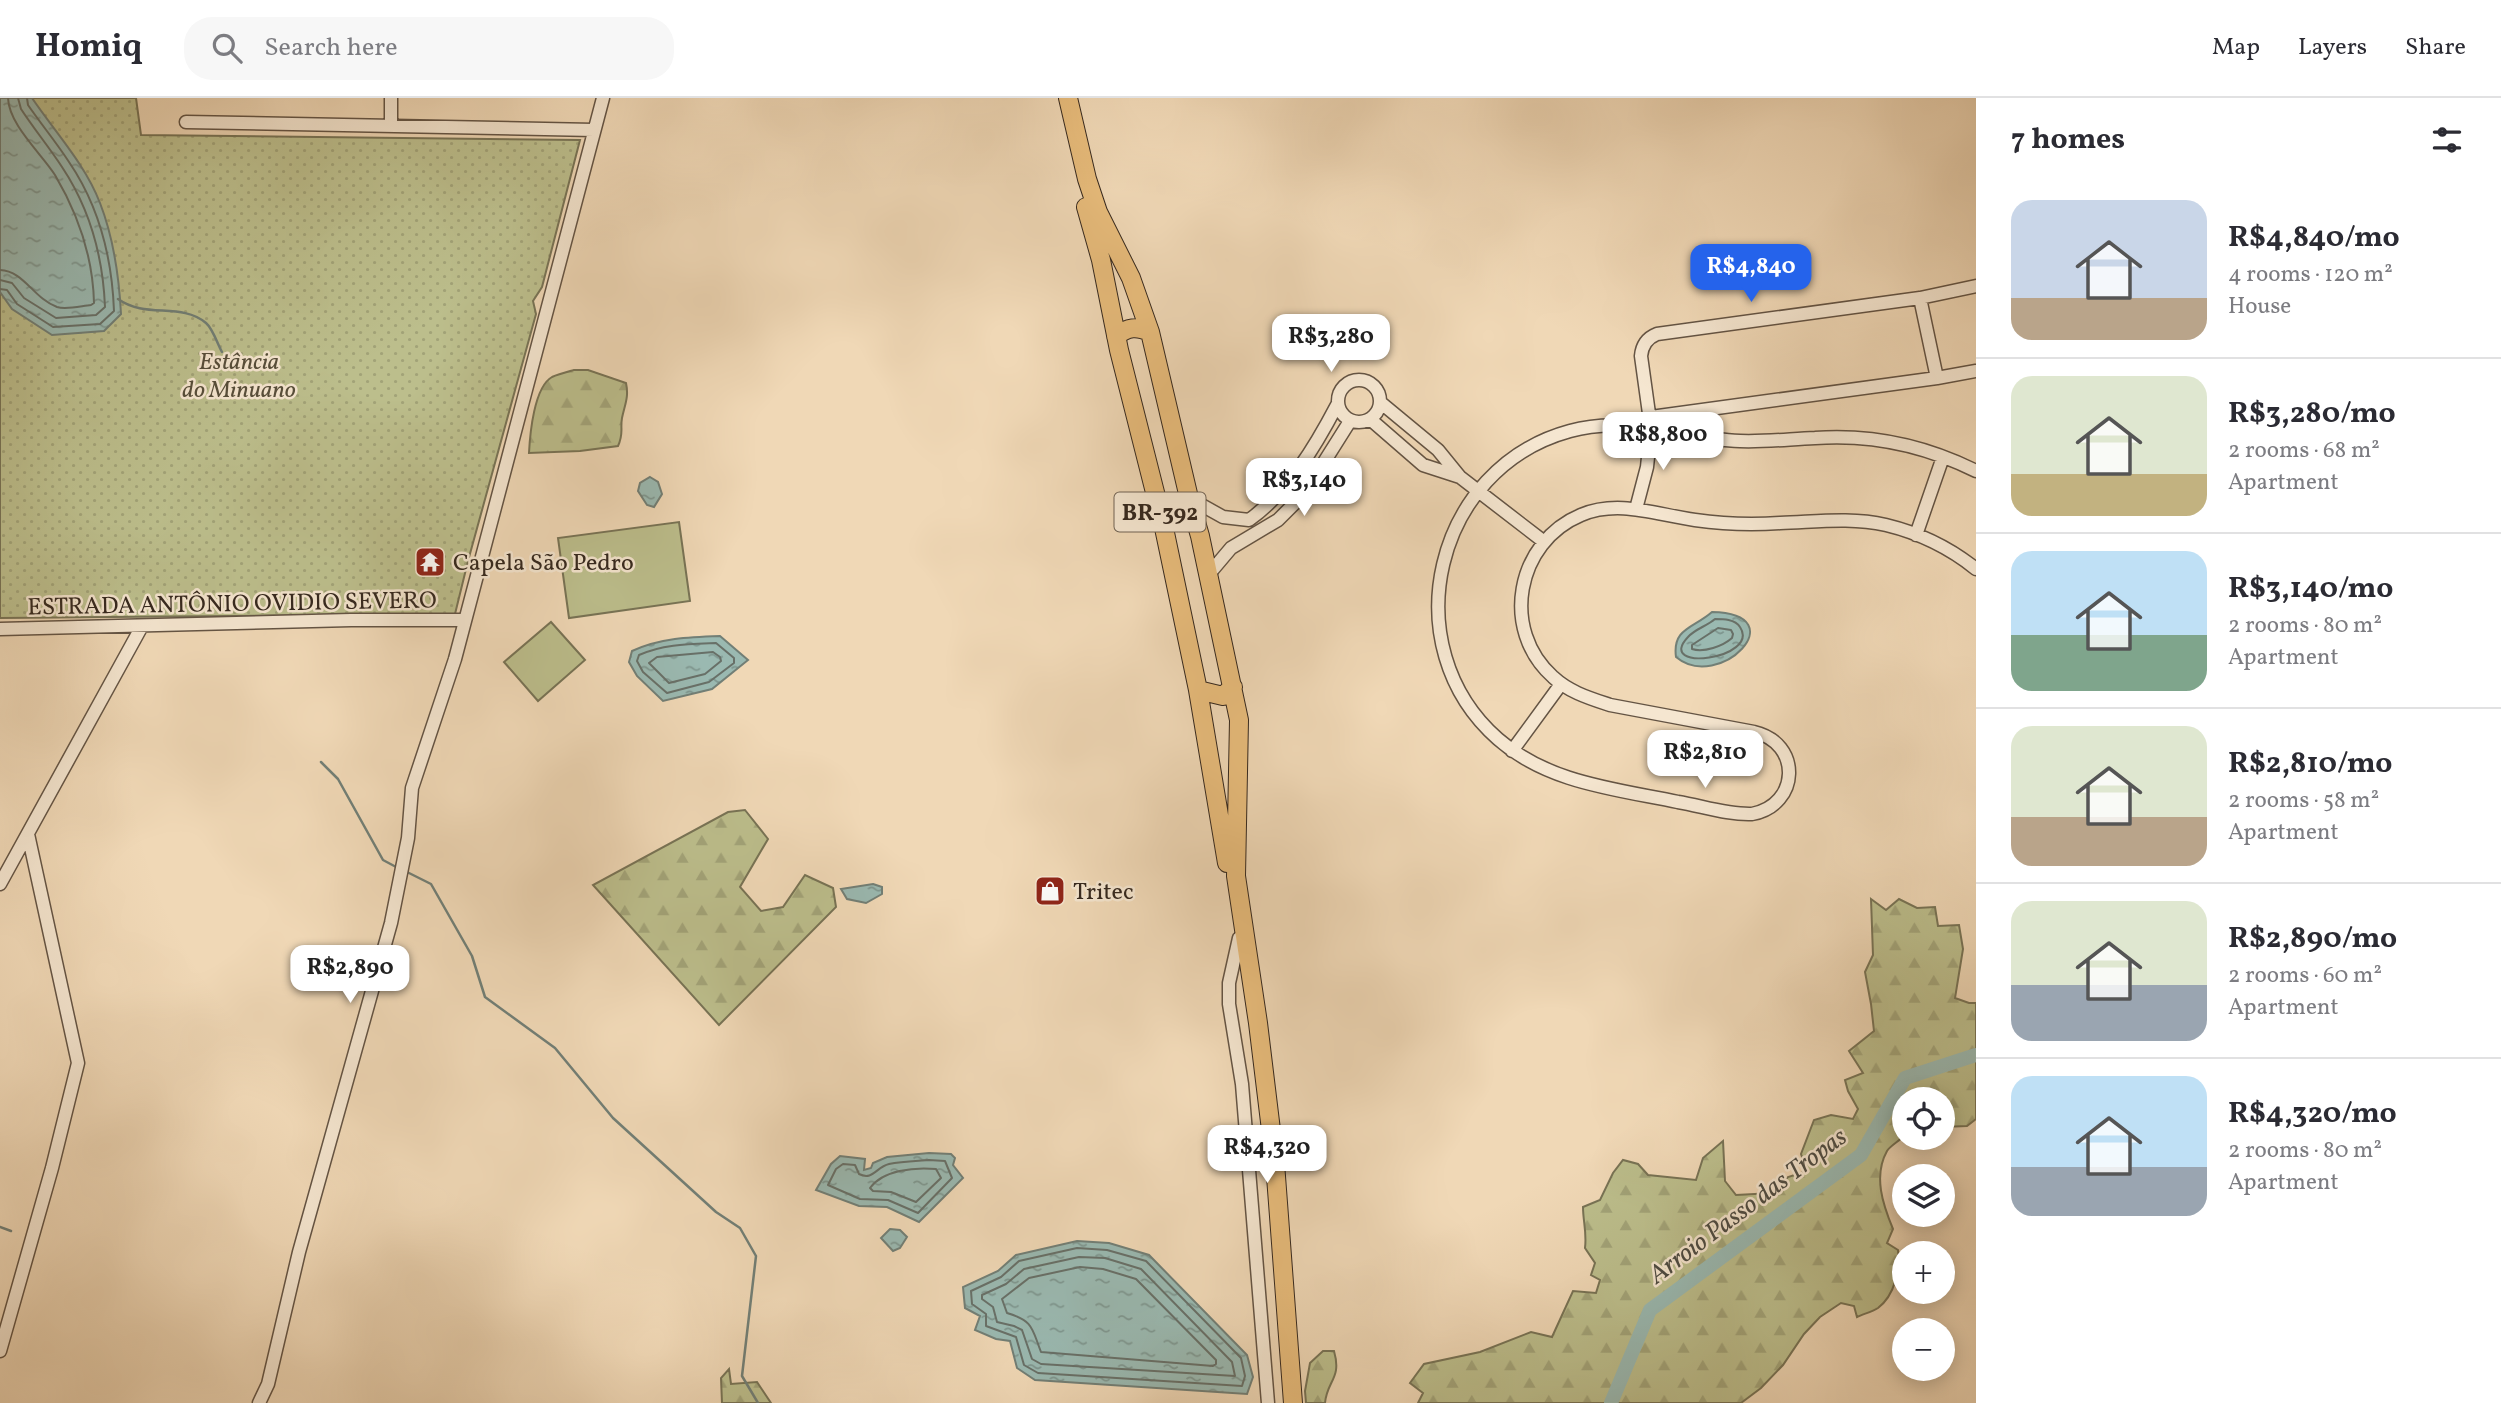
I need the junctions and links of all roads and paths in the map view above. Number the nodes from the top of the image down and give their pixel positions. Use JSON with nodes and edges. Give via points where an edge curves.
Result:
{"nodes":[{"id":1,"x":391,"y":98,"type":"edge"},
{"id":2,"x":603,"y":98,"type":"edge"},
{"id":3,"x":1059,"y":98,"type":"edge"},
{"id":4,"x":1068,"y":98,"type":"edge"},
{"id":5,"x":186,"y":122,"type":"dead end"},
{"id":6,"x":391,"y":126,"type":"junction"},
{"id":7,"x":594,"y":130,"type":"junction"},
{"id":8,"x":1976,"y":286,"type":"edge"},
{"id":9,"x":1920,"y":298,"type":"junction"},
{"id":10,"x":1150,"y":332,"type":"junction"},
{"id":11,"x":1116,"y":336,"type":"junction"},
{"id":12,"x":1976,"y":371,"type":"edge"},
{"id":13,"x":1937,"y":378,"type":"junction"},
{"id":14,"x":1380,"y":402,"type":"junction"},
{"id":15,"x":1337,"y":405,"type":"junction"},
{"id":16,"x":1370,"y":419,"type":"junction"},
{"id":17,"x":1350,"y":421,"type":"junction"},
{"id":18,"x":1651,"y":422,"type":"junction"},
{"id":19,"x":1943,"y":457,"type":"junction"},
{"id":20,"x":1976,"y":471,"type":"edge"},
{"id":21,"x":1461,"y":477,"type":"junction"},
{"id":22,"x":1478,"y":491,"type":"junction"},
{"id":23,"x":1189,"y":498,"type":"junction"},
{"id":24,"x":1636,"y":509,"type":"junction"},
{"id":25,"x":1916,"y":535,"type":"junction"},
{"id":26,"x":1543,"y":541,"type":"junction"},
{"id":27,"x":1976,"y":569,"type":"edge"},
{"id":28,"x":1209,"y":574,"type":"junction"},
{"id":29,"x":465,"y":620,"type":"junction"},
{"id":30,"x":142,"y":626,"type":"junction"},
{"id":31,"x":0,"y":629,"type":"edge"},
{"id":32,"x":1561,"y":684,"type":"junction"},
{"id":33,"x":1233,"y":687,"type":"junction"},
{"id":34,"x":1198,"y":690,"type":"junction"},
{"id":35,"x":1512,"y":751,"type":"junction"},
{"id":36,"x":28,"y":834,"type":"junction"},
{"id":37,"x":0,"y":884,"type":"edge"},
{"id":38,"x":1239,"y":938,"type":"junction"},
{"id":39,"x":0,"y":1351,"type":"edge"},
{"id":40,"x":260,"y":1403,"type":"edge"},
{"id":41,"x":1268,"y":1403,"type":"edge"},
{"id":42,"x":1287,"y":1403,"type":"edge"},
{"id":43,"x":1293,"y":1403,"type":"edge"}],
"edges":[{"from":1,"to":6,"type":"street"},
{"from":2,"to":7,"type":"street"},
{"from":3,"to":11,"type":"highway","number":"BR-392"},
{"from":4,"to":10,"type":"highway","number":"BR-392","via":[[1098,212],[1131,278]]},
{"from":5,"to":6,"type":"street"},
{"from":6,"to":7,"type":"street"},
{"from":7,"to":29,"type":"street"},
{"from":8,"to":9,"type":"street"},
{"from":9,"to":13,"type":"street"},
{"from":9,"to":18,"type":"street","via":[[1653,335],[1642,352]]},
{"from":10,"to":11,"type":"highway","via":[[1134,327]]},
{"from":10,"to":23,"type":"highway","number":"BR-392"},
{"from":11,"to":34,"type":"highway","number":"BR-392","via":[[1158,501]]},
{"from":12,"to":13,"type":"street"},
{"from":13,"to":18,"type":"street"},
{"from":14,"to":15,"type":"street","via":[[1372,383],[1357,379],[1343,386]]},
{"from":14,"to":16,"type":"street"},
{"from":14,"to":21,"type":"street","via":[[1438,450]]},
{"from":15,"to":17,"type":"street"},
{"from":15,"to":23,"type":"street","via":[[1294,476],[1249,520],[1223,517]]},
{"from":16,"to":17,"type":"street"},
{"from":16,"to":21,"type":"street","via":[[1423,465]]},
{"from":17,"to":28,"type":"street","via":[[1304,494],[1278,520],[1231,548]]},
{"from":18,"to":19,"type":"street","via":[[1690,436],[1732,441],[1860,438]]},
{"from":18,"to":22,"type":"street","via":[[1570,431],[1550,438],[1514,457]]},
{"from":18,"to":24,"type":"street","via":[[1647,467]]},
{"from":19,"to":20,"type":"street"},
{"from":19,"to":25,"type":"street"},
{"from":21,"to":22,"type":"street"},
{"from":22,"to":26,"type":"street"},
{"from":22,"to":35,"type":"street","via":[[1444,556],[1438,596],[1440,636],[1451,674],[1465,700]]},
{"from":23,"to":28,"type":"highway","number":"BR-392"},
{"from":24,"to":25,"type":"street","via":[[1727,523],[1853,520]]},
{"from":24,"to":26,"type":"street","via":[[1592,511],[1562,525]]},
{"from":25,"to":27,"type":"street"},
{"from":26,"to":32,"type":"street","via":[[1524,579],[1522,622],[1538,661]]},
{"from":28,"to":33,"type":"highway","number":"BR-392"},
{"from":29,"to":30,"type":"street","name":"ESTRADA ANTÔNIO OVIDIO SEVERO"},
{"from":29,"to":40,"type":"street","via":[[412,788],[408,838],[391,923]]},
{"from":30,"to":31,"type":"street","name":"ESTRADA ANTÔNIO OVIDIO SEVERO"},
{"from":30,"to":36,"type":"street"},
{"from":32,"to":35,"type":"street"},
{"from":32,"to":35,"type":"street","via":[[1609,705],[1768,736],[1786,757],[1789,777],[1785,790],[1766,810],[1745,814],[1583,783]]},
{"from":33,"to":34,"type":"highway","via":[[1223,696]]},
{"from":33,"to":43,"type":"highway","number":"BR-392","via":[[1240,747],[1236,876],[1275,1163]]},
{"from":34,"to":38,"type":"highway","number":"BR-392"},
{"from":36,"to":37,"type":"street"},
{"from":36,"to":39,"type":"street","via":[[78,1063]]},
{"from":38,"to":41,"type":"street","via":[[1228,1004],[1242,1084]]},
{"from":38,"to":42,"type":"highway","number":"BR-392","via":[[1262,1090]]}]}
